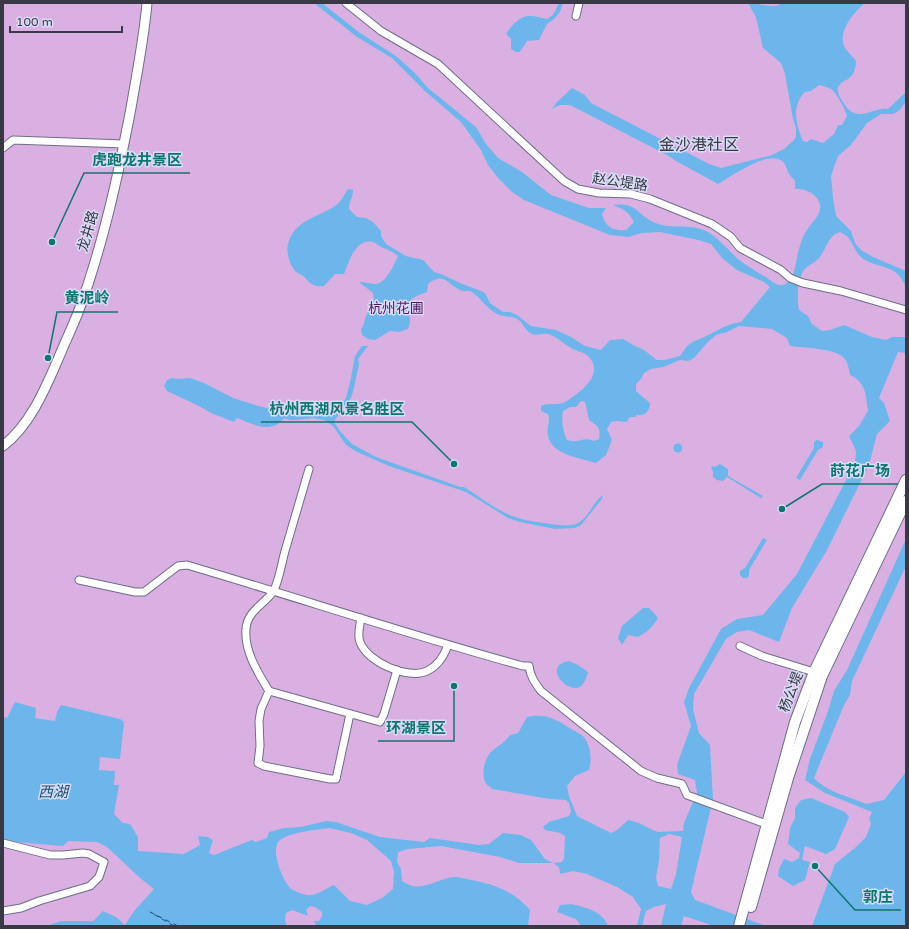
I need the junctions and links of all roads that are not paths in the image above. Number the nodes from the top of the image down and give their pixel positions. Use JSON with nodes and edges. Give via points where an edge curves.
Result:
{"nodes":[{"id":1,"x":147,"y":3,"type":"edge"},
{"id":2,"x":346,"y":3,"type":"edge"},
{"id":3,"x":579,"y":3,"type":"edge"},
{"id":4,"x":576,"y":16,"type":"dead end"},
{"id":5,"x":124,"y":144,"type":"junction"},
{"id":6,"x":3,"y":148,"type":"edge"},
{"id":7,"x":906,"y":310,"type":"edge"},
{"id":8,"x":3,"y":446,"type":"edge"},
{"id":9,"x":309,"y":469,"type":"dead end"},
{"id":10,"x":906,"y":480,"type":"edge"},
{"id":11,"x":906,"y":501,"type":"edge"},
{"id":12,"x":78,"y":580,"type":"dead end"},
{"id":13,"x":274,"y":590,"type":"junction"},
{"id":14,"x":361,"y":618,"type":"junction"},
{"id":15,"x":448,"y":645,"type":"junction"},
{"id":16,"x":740,"y":646,"type":"dead end"},
{"id":17,"x":397,"y":670,"type":"junction"},
{"id":18,"x":814,"y":672,"type":"junction"},
{"id":19,"x":269,"y":691,"type":"junction"},
{"id":20,"x":350,"y":714,"type":"junction"},
{"id":21,"x":766,"y":824,"type":"junction"},
{"id":22,"x":3,"y":843,"type":"edge"},
{"id":23,"x":3,"y":910,"type":"edge"},
{"id":24,"x":747,"y":911,"type":"junction"},
{"id":25,"x":739,"y":926,"type":"edge"},
{"id":26,"x":746,"y":926,"type":"edge"}],
"edges":[{"from":1,"to":5,"type":"street","name":"龙井路"},
{"from":2,"to":7,"type":"street","name":"赵公堤路","via":[[381,31],[438,64],[564,181],[578,189],[598,194],[631,194],[650,199],[712,224],[731,237],[740,248],[781,270],[790,278]]},
{"from":3,"to":4,"type":"street"},
{"from":5,"to":6,"type":"street","via":[[13,140]]},
{"from":5,"to":8,"type":"street","name":"龙井路","via":[[108,217],[79,310],[34,408],[24,424]]},
{"from":9,"to":13,"type":"street"},
{"from":10,"to":18,"type":"main road","name":"杨公堤"},
{"from":11,"to":24,"type":"main road","name":"杨公堤","via":[[822,676]]},
{"from":12,"to":13,"type":"street","via":[[144,592],[178,566],[187,565]]},
{"from":13,"to":14,"type":"street"},
{"from":13,"to":19,"type":"street","via":[[253,613],[246,627],[252,661]]},
{"from":14,"to":15,"type":"street"},
{"from":14,"to":17,"type":"street","via":[[359,634],[365,650],[388,668]]},
{"from":15,"to":17,"type":"street","via":[[441,660],[426,672]]},
{"from":15,"to":21,"type":"street","via":[[529,666],[535,684],[641,771],[682,784],[687,795]]},
{"from":16,"to":18,"type":"street","via":[[762,656]]},
{"from":17,"to":20,"type":"street","via":[[380,722]]},
{"from":18,"to":21,"type":"main road","name":"杨公堤","via":[[795,722]]},
{"from":19,"to":20,"type":"street"},
{"from":19,"to":20,"type":"street","via":[[259,721],[258,763],[264,766],[336,779]]},
{"from":21,"to":24,"type":"main road","name":"杨公堤"},
{"from":22,"to":23,"type":"street","via":[[50,855],[89,854],[104,862],[99,877],[90,886],[21,908]]},
{"from":24,"to":25,"type":"main road","name":"杨公堤"},
{"from":24,"to":26,"type":"main road","name":"杨公堤"}]}
